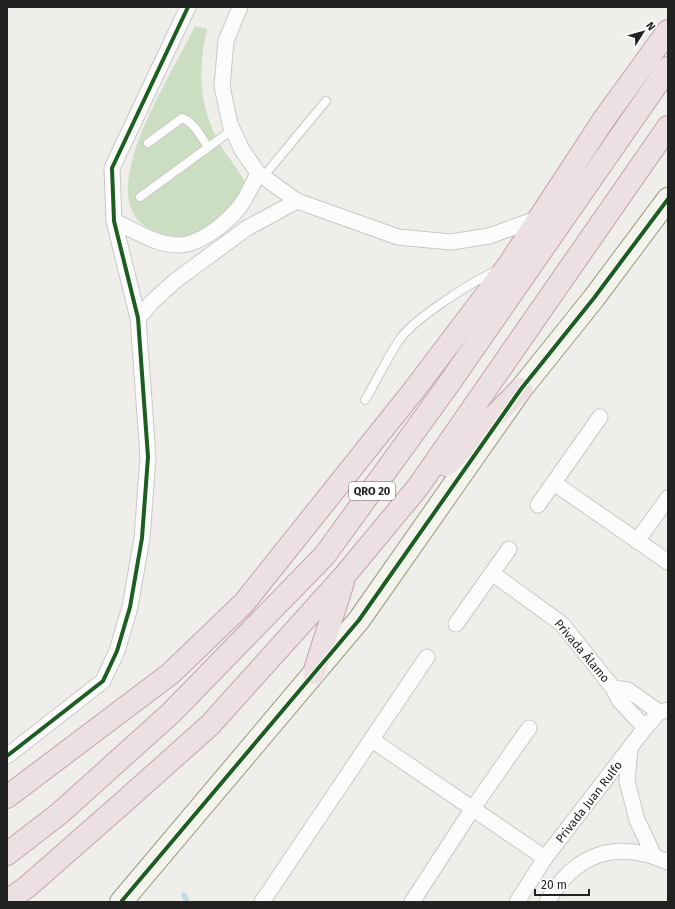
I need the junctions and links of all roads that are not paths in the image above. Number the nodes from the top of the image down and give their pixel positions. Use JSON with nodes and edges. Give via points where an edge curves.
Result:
{"nodes":[{"id":1,"x":188,"y":7,"type":"edge"},
{"id":2,"x":240,"y":7,"type":"edge"},
{"id":3,"x":668,"y":31,"type":"edge"},
{"id":4,"x":668,"y":68,"type":"edge"},
{"id":5,"x":326,"y":101,"type":"dead end"},
{"id":6,"x":668,"y":127,"type":"edge"},
{"id":7,"x":232,"y":130,"type":"junction"},
{"id":8,"x":148,"y":144,"type":"dead end"},
{"id":9,"x":208,"y":147,"type":"junction"},
{"id":10,"x":261,"y":175,"type":"junction"},
{"id":11,"x":140,"y":197,"type":"dead end"},
{"id":12,"x":668,"y":199,"type":"edge"},
{"id":13,"x":297,"y":201,"type":"junction"},
{"id":14,"x":668,"y":217,"type":"edge"},
{"id":15,"x":539,"y":218,"type":"junction"},
{"id":16,"x":114,"y":221,"type":"junction"},
{"id":17,"x":648,"y":228,"type":"junction"},
{"id":18,"x":508,"y":266,"type":"junction"},
{"id":19,"x":138,"y":318,"type":"junction"},
{"id":20,"x":521,"y":389,"type":"junction"},
{"id":21,"x":365,"y":400,"type":"dead end"},
{"id":22,"x":600,"y":417,"type":"dead end"},
{"id":23,"x":554,"y":483,"type":"junction"},
{"id":24,"x":668,"y":498,"type":"edge"},
{"id":25,"x":538,"y":505,"type":"dead end"},
{"id":26,"x":397,"y":514,"type":"junction"},
{"id":27,"x":637,"y":541,"type":"junction"},
{"id":28,"x":509,"y":548,"type":"dead end"},
{"id":29,"x":668,"y":562,"type":"edge"},
{"id":30,"x":492,"y":573,"type":"junction"},
{"id":31,"x":345,"y":575,"type":"junction"},
{"id":32,"x":456,"y":624,"type":"dead end"},
{"id":33,"x":427,"y":657,"type":"dead end"},
{"id":34,"x":314,"y":673,"type":"junction"},
{"id":35,"x":614,"y":688,"type":"junction"},
{"id":36,"x":664,"y":711,"type":"edge"},
{"id":37,"x":529,"y":728,"type":"dead end"},
{"id":38,"x":645,"y":728,"type":"junction"},
{"id":39,"x":372,"y":740,"type":"junction"},
{"id":40,"x":630,"y":748,"type":"junction"},
{"id":41,"x":7,"y":756,"type":"edge"},
{"id":42,"x":7,"y":797,"type":"edge"},
{"id":43,"x":473,"y":808,"type":"junction"},
{"id":44,"x":7,"y":854,"type":"edge"},
{"id":45,"x":654,"y":856,"type":"junction"},
{"id":46,"x":545,"y":858,"type":"junction"},
{"id":47,"x":668,"y":862,"type":"edge"},
{"id":48,"x":7,"y":901,"type":"edge"},
{"id":49,"x":122,"y":902,"type":"edge"},
{"id":50,"x":262,"y":902,"type":"edge"},
{"id":51,"x":412,"y":902,"type":"edge"},
{"id":52,"x":517,"y":902,"type":"edge"},
{"id":53,"x":547,"y":902,"type":"edge"}],
"edges":[{"from":1,"to":16,"type":"street","via":[[112,168]]},
{"from":2,"to":7,"type":"street","via":[[226,41],[222,86]]},
{"from":3,"to":15,"type":"highway","via":[[604,119]]},
{"from":4,"to":44,"type":"highway","number":"QRO 20","via":[[448,385],[325,554],[171,713],[60,813]]},
{"from":5,"to":10,"type":"lane"},
{"from":6,"to":26,"type":"highway","number":"QRO 20"},
{"from":7,"to":9,"type":"lane"},
{"from":7,"to":10,"type":"street","via":[[242,150]]},
{"from":8,"to":9,"type":"lane","via":[[182,118],[188,120]]},
{"from":9,"to":11,"type":"lane"},
{"from":10,"to":13,"type":"street"},
{"from":10,"to":16,"type":"street","via":[[238,210],[199,240],[180,245],[157,241]]},
{"from":12,"to":17,"type":"street"},
{"from":13,"to":15,"type":"street","via":[[398,237],[451,242],[489,236]]},
{"from":13,"to":19,"type":"street","via":[[247,228],[175,281]]},
{"from":14,"to":17,"type":"street"},
{"from":15,"to":18,"type":"highway"},
{"from":16,"to":19,"type":"street"},
{"from":17,"to":20,"type":"street"},
{"from":18,"to":21,"type":"lane","via":[[479,278],[412,326],[400,338]]},
{"from":18,"to":42,"type":"highway","via":[[414,390],[244,603],[170,674]]},
{"from":19,"to":41,"type":"street","via":[[148,457],[142,538],[130,607],[117,651],[103,681]]},
{"from":20,"to":26,"type":"highway"},
{"from":20,"to":34,"type":"street","via":[[359,620]]},
{"from":22,"to":23,"type":"street"},
{"from":23,"to":25,"type":"street"},
{"from":23,"to":27,"type":"street"},
{"from":24,"to":27,"type":"street"},
{"from":26,"to":31,"type":"highway","number":"QRO 20"},
{"from":27,"to":29,"type":"street"},
{"from":28,"to":30,"type":"street"},
{"from":30,"to":32,"type":"street"},
{"from":30,"to":35,"type":"street","name":"Privada Álamo","via":[[562,624]]},
{"from":31,"to":34,"type":"highway"},
{"from":31,"to":48,"type":"highway","number":"QRO 20","via":[[210,725]]},
{"from":33,"to":39,"type":"street"},
{"from":34,"to":49,"type":"street"},
{"from":35,"to":36,"type":"street","name":"Privada Álamo","via":[[628,690]]},
{"from":35,"to":38,"type":"street","name":"Privada Álamo","via":[[619,700]]},
{"from":36,"to":38,"type":"street","name":"Privada Juan Rulfo"},
{"from":37,"to":43,"type":"street"},
{"from":38,"to":40,"type":"street","name":"Privada Juan Rulfo"},
{"from":39,"to":43,"type":"street"},
{"from":39,"to":50,"type":"street"},
{"from":40,"to":45,"type":"street","via":[[627,781],[637,820]]},
{"from":40,"to":46,"type":"street","name":"Privada Juan Rulfo"},
{"from":43,"to":46,"type":"street"},
{"from":43,"to":51,"type":"street"},
{"from":45,"to":47,"type":"street"},
{"from":45,"to":53,"type":"street","via":[[629,851],[593,857],[570,870]]},
{"from":46,"to":52,"type":"street","name":"Privada Juan Rulfo"}]}
